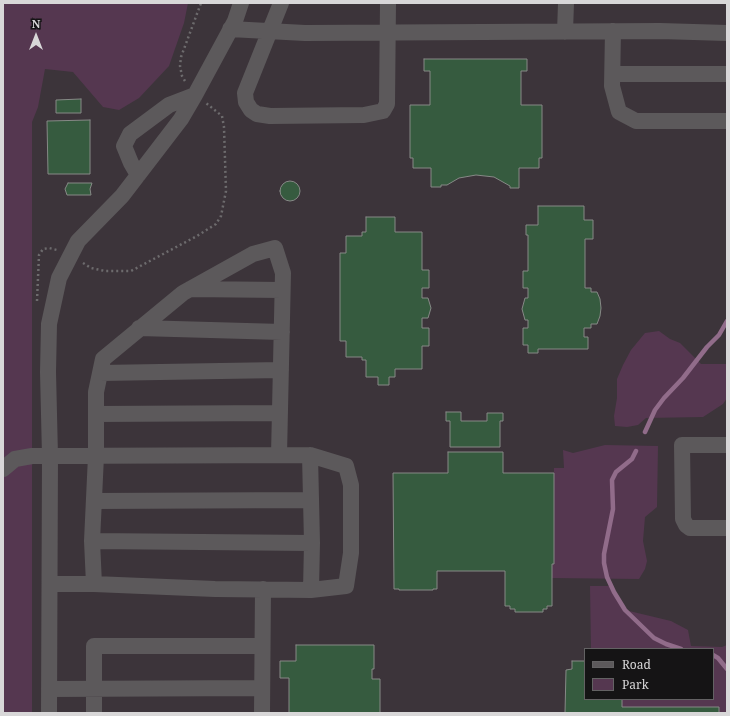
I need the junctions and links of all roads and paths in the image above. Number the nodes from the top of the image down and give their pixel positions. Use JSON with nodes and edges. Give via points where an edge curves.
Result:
{"nodes":[{"id":1,"x":201,"y":3,"type":"edge"},
{"id":2,"x":241,"y":3,"type":"edge"},
{"id":3,"x":281,"y":3,"type":"edge"},
{"id":4,"x":388,"y":3,"type":"edge"},
{"id":5,"x":566,"y":3,"type":"edge"},
{"id":6,"x":230,"y":29,"type":"junction"},
{"id":7,"x":271,"y":31,"type":"junction"},
{"id":8,"x":613,"y":31,"type":"junction"},
{"id":9,"x":389,"y":32,"type":"junction"},
{"id":10,"x":565,"y":32,"type":"junction"},
{"id":11,"x":727,"y":33,"type":"edge"},
{"id":12,"x":613,"y":74,"type":"junction"},
{"id":13,"x":727,"y":74,"type":"edge"},
{"id":14,"x":195,"y":95,"type":"junction"},
{"id":15,"x":727,"y":121,"type":"edge"},
{"id":16,"x":138,"y":175,"type":"junction"},
{"id":17,"x":189,"y":289,"type":"junction"},
{"id":18,"x":282,"y":290,"type":"junction"},
{"id":19,"x":139,"y":328,"type":"junction"},
{"id":20,"x":282,"y":332,"type":"junction"},
{"id":21,"x":281,"y":370,"type":"junction"},
{"id":22,"x":100,"y":373,"type":"junction"},
{"id":23,"x":280,"y":413,"type":"junction"},
{"id":24,"x":96,"y":414,"type":"junction"},
{"id":25,"x":727,"y":445,"type":"edge"},
{"id":26,"x":279,"y":455,"type":"junction"},
{"id":27,"x":310,"y":455,"type":"junction"},
{"id":28,"x":50,"y":456,"type":"junction"},
{"id":29,"x":96,"y":456,"type":"junction"},
{"id":30,"x":3,"y":469,"type":"edge"},
{"id":31,"x":310,"y":500,"type":"junction"},
{"id":32,"x":94,"y":501,"type":"junction"},
{"id":33,"x":727,"y":528,"type":"edge"},
{"id":34,"x":92,"y":541,"type":"junction"},
{"id":35,"x":312,"y":543,"type":"junction"},
{"id":36,"x":50,"y":584,"type":"junction"},
{"id":37,"x":94,"y":584,"type":"junction"},
{"id":38,"x":263,"y":589,"type":"junction"},
{"id":39,"x":311,"y":590,"type":"junction"},
{"id":40,"x":262,"y":646,"type":"junction"},
{"id":41,"x":262,"y":688,"type":"junction"},
{"id":42,"x":49,"y":689,"type":"junction"},
{"id":43,"x":94,"y":689,"type":"junction"},
{"id":44,"x":49,"y":713,"type":"edge"},
{"id":45,"x":94,"y":713,"type":"edge"},
{"id":46,"x":262,"y":713,"type":"edge"}],
"edges":[{"from":1,"to":14,"type":"path","via":[[180,66],[182,76]]},
{"from":2,"to":6,"type":"street"},
{"from":3,"to":7,"type":"street"},
{"from":4,"to":9,"type":"street"},
{"from":5,"to":10,"type":"street"},
{"from":6,"to":7,"type":"street"},
{"from":6,"to":14,"type":"street"},
{"from":7,"to":9,"type":"street"},
{"from":7,"to":9,"type":"street","via":[[245,93],[246,102],[251,110],[270,116],[364,115],[383,112],[388,104]]},
{"from":8,"to":10,"type":"street"},
{"from":8,"to":11,"type":"street"},
{"from":8,"to":12,"type":"street"},
{"from":9,"to":10,"type":"street"},
{"from":12,"to":13,"type":"street"},
{"from":12,"to":15,"type":"street","via":[[612,86],[619,112],[636,122]]},
{"from":14,"to":16,"type":"street","via":[[181,119]]},
{"from":14,"to":16,"type":"street","via":[[169,105],[130,134],[124,146]]},
{"from":16,"to":28,"type":"street","via":[[122,196],[78,241],[59,278],[49,324]]},
{"from":17,"to":18,"type":"street"},
{"from":17,"to":18,"type":"street","via":[[253,254],[275,248],[283,273]]},
{"from":17,"to":19,"type":"street"},
{"from":18,"to":20,"type":"street"},
{"from":19,"to":20,"type":"street"},
{"from":19,"to":22,"type":"street","via":[[103,359]]},
{"from":20,"to":21,"type":"street"},
{"from":21,"to":22,"type":"street"},
{"from":21,"to":23,"type":"street"},
{"from":22,"to":24,"type":"street","via":[[96,392]]},
{"from":23,"to":24,"type":"street"},
{"from":23,"to":26,"type":"street"},
{"from":24,"to":29,"type":"street"},
{"from":25,"to":33,"type":"street","via":[[682,445],[682,486],[683,519],[686,525],[690,528]]},
{"from":26,"to":27,"type":"street"},
{"from":26,"to":29,"type":"street"},
{"from":27,"to":31,"type":"street"},
{"from":27,"to":39,"type":"street","via":[[346,466],[351,485],[351,553],[346,586]]},
{"from":28,"to":29,"type":"street"},
{"from":28,"to":30,"type":"street","via":[[15,459]]},
{"from":28,"to":36,"type":"street"},
{"from":29,"to":32,"type":"street"},
{"from":31,"to":32,"type":"street"},
{"from":31,"to":35,"type":"street"},
{"from":32,"to":34,"type":"street"},
{"from":34,"to":35,"type":"street"},
{"from":34,"to":37,"type":"street"},
{"from":35,"to":39,"type":"street"},
{"from":36,"to":37,"type":"street"},
{"from":36,"to":42,"type":"street"},
{"from":37,"to":38,"type":"street"},
{"from":38,"to":39,"type":"street"},
{"from":38,"to":40,"type":"street"},
{"from":40,"to":41,"type":"street"},
{"from":40,"to":43,"type":"street","via":[[94,646]]},
{"from":41,"to":43,"type":"street"},
{"from":41,"to":46,"type":"street"},
{"from":42,"to":43,"type":"street"},
{"from":42,"to":44,"type":"street"},
{"from":43,"to":45,"type":"street"}]}
